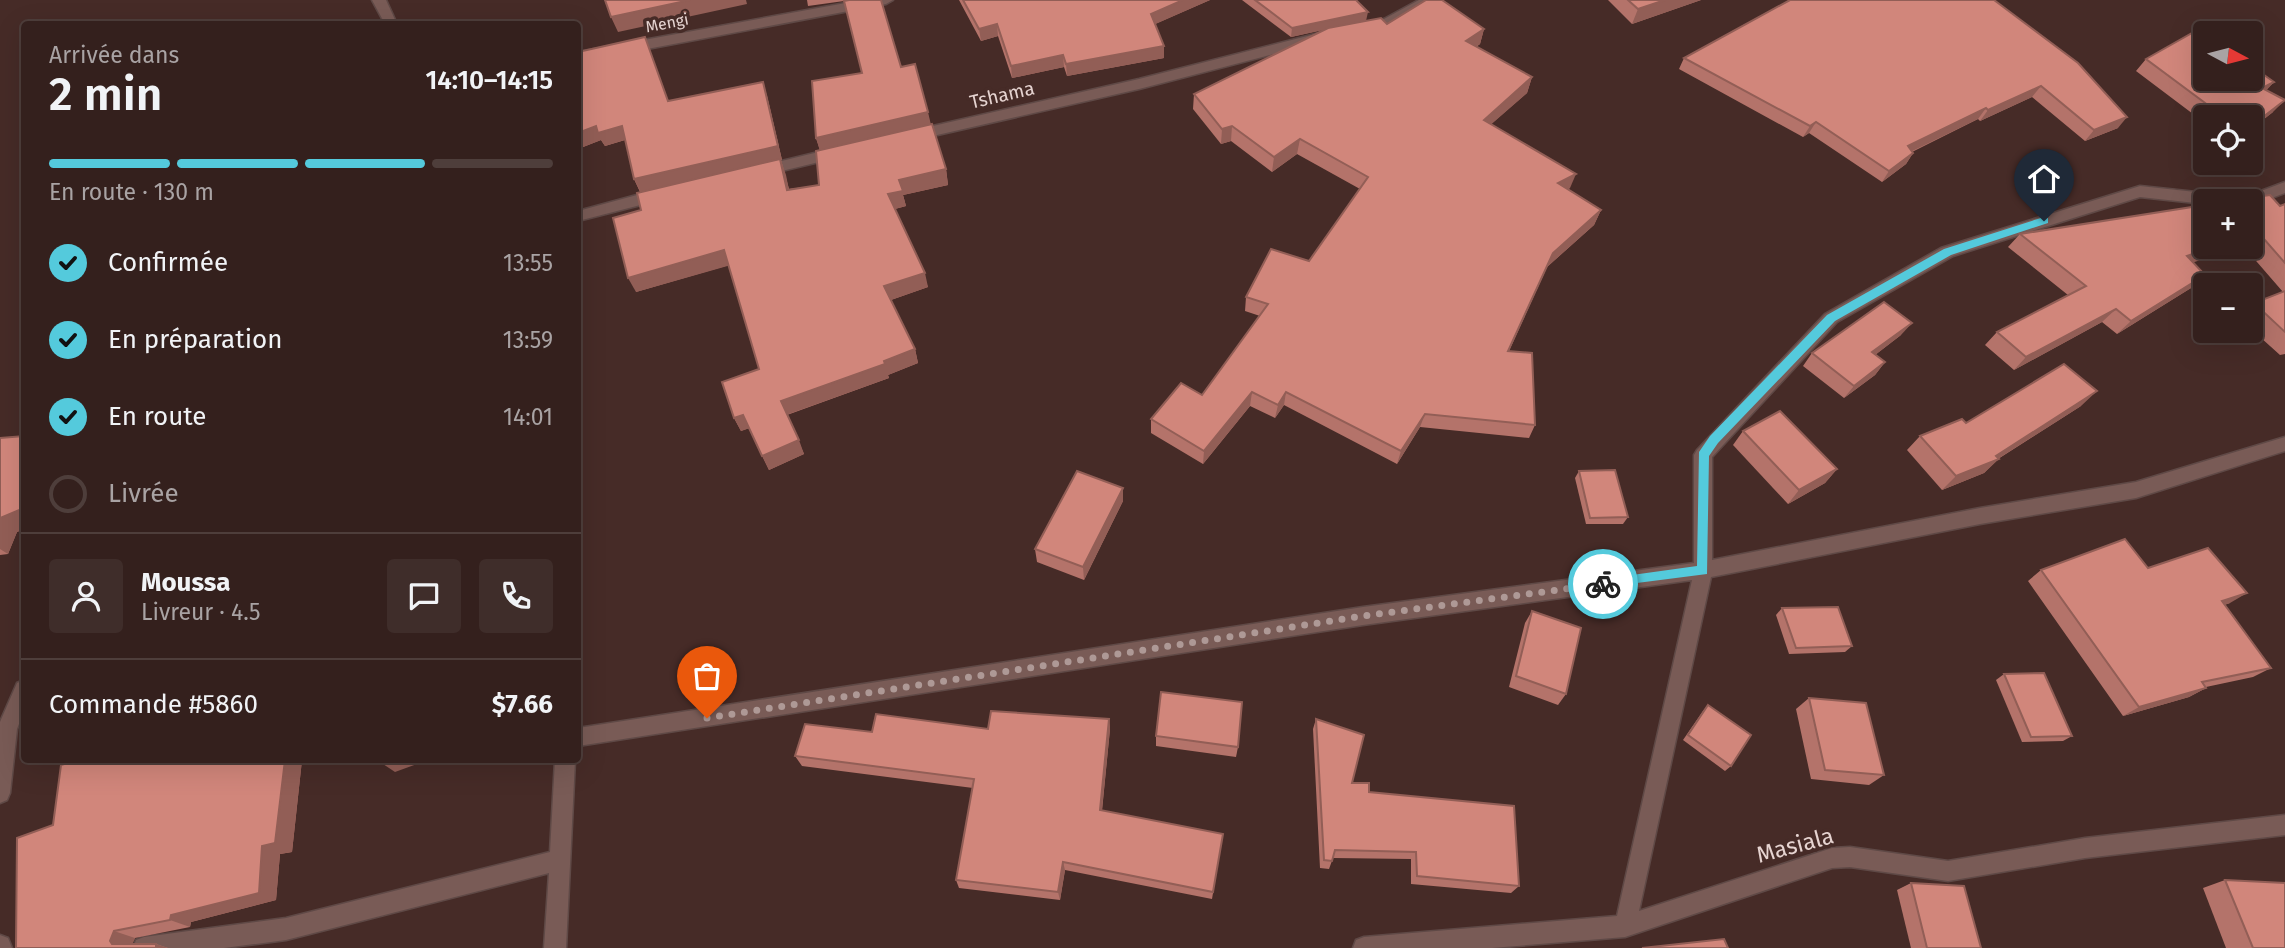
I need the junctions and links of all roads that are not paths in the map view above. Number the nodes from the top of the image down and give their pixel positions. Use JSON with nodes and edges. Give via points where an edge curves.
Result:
{"nodes":[{"id":1,"x":379,"y":0,"type":"edge"},
{"id":2,"x":886,"y":0,"type":"edge"},
{"id":3,"x":1429,"y":0,"type":"edge"},
{"id":4,"x":390,"y":21,"type":"edge"},
{"id":5,"x":581,"y":56,"type":"edge"},
{"id":6,"x":891,"y":140,"type":"edge"},
{"id":7,"x":851,"y":150,"type":"edge"},
{"id":8,"x":745,"y":175,"type":"edge"},
{"id":9,"x":2285,"y":187,"type":"edge"},
{"id":10,"x":680,"y":190,"type":"edge"},
{"id":11,"x":2193,"y":196,"type":"edge"},
{"id":12,"x":2263,"y":196,"type":"edge"},
{"id":13,"x":581,"y":215,"type":"edge"},
{"id":14,"x":2285,"y":444,"type":"edge"},
{"id":15,"x":1703,"y":570,"type":"junction"},
{"id":16,"x":21,"y":696,"type":"edge"},
{"id":17,"x":581,"y":737,"type":"edge"},
{"id":18,"x":565,"y":763,"type":"edge"},
{"id":19,"x":0,"y":793,"type":"edge"},
{"id":20,"x":2285,"y":825,"type":"edge"},
{"id":21,"x":558,"y":860,"type":"junction"},
{"id":22,"x":1625,"y":926,"type":"junction"},
{"id":23,"x":144,"y":948,"type":"edge"},
{"id":24,"x":555,"y":948,"type":"edge"},
{"id":25,"x":1364,"y":948,"type":"edge"}],
"edges":[{"from":1,"to":4,"type":"street"},
{"from":2,"to":5,"type":"street","name":"Mengi"},
{"from":3,"to":6,"type":"street","name":"Tshama","via":[[1389,22]]},
{"from":7,"to":8,"type":"street"},
{"from":9,"to":12,"type":"street"},
{"from":10,"to":13,"type":"street"},
{"from":11,"to":15,"type":"street","via":[[2140,191],[1947,252],[1831,318],[1703,455]]},
{"from":14,"to":15,"type":"street","via":[[2136,490]]},
{"from":15,"to":17,"type":"street","via":[[1363,616]]},
{"from":15,"to":22,"type":"street"},
{"from":16,"to":19,"type":"street","via":[[7,729]]},
{"from":18,"to":21,"type":"street"},
{"from":20,"to":22,"type":"street","name":"Masiala","via":[[2085,848],[1948,871],[1832,858]]},
{"from":21,"to":23,"type":"street","via":[[286,929]]},
{"from":21,"to":24,"type":"street"},
{"from":22,"to":25,"type":"street","name":"Masiala"}]}
